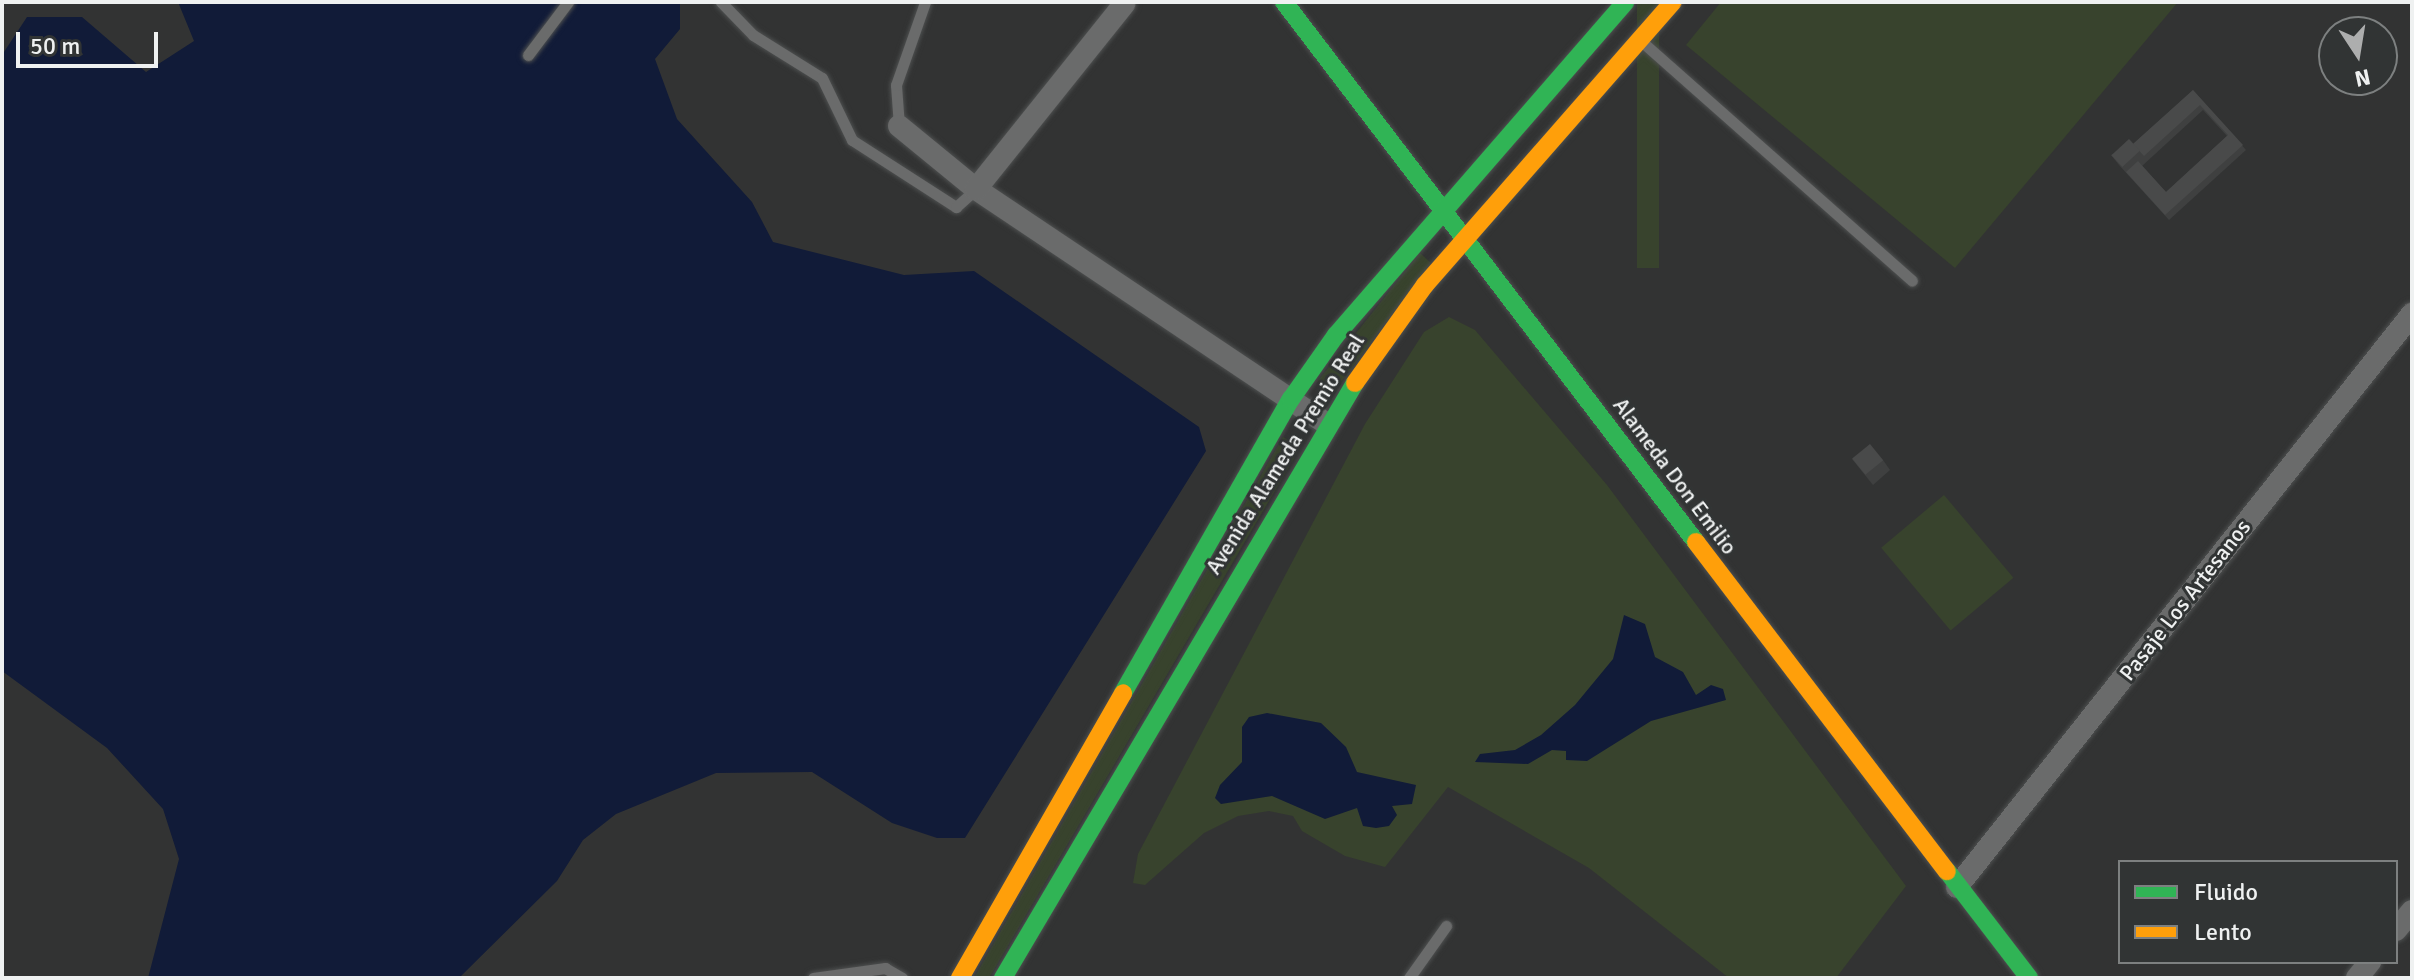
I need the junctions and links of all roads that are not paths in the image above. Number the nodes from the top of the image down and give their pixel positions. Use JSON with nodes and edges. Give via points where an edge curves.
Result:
{"nodes":[{"id":1,"x":568,"y":2,"type":"edge"},
{"id":2,"x":721,"y":2,"type":"edge"},
{"id":3,"x":925,"y":2,"type":"edge"},
{"id":4,"x":1284,"y":2,"type":"edge"},
{"id":5,"x":1625,"y":2,"type":"edge"},
{"id":6,"x":1673,"y":2,"type":"edge"},
{"id":7,"x":1124,"y":4,"type":"edge"},
{"id":8,"x":1640,"y":40,"type":"junction"},
{"id":9,"x":528,"y":55,"type":"dead end"},
{"id":10,"x":899,"y":126,"type":"joint"},
{"id":11,"x":976,"y":189,"type":"junction"},
{"id":12,"x":1445,"y":211,"type":"junction"},
{"id":13,"x":1466,"y":239,"type":"junction"},
{"id":14,"x":1912,"y":281,"type":"dead end"},
{"id":15,"x":2412,"y":314,"type":"edge"},
{"id":16,"x":1291,"y":399,"type":"junction"},
{"id":17,"x":1326,"y":423,"type":"junction"},
{"id":18,"x":1957,"y":887,"type":"junction"},
{"id":19,"x":2412,"y":911,"type":"edge"},
{"id":20,"x":1446,"y":926,"type":"dead end"},
{"id":21,"x":2398,"y":928,"type":"edge"},
{"id":22,"x":813,"y":978,"type":"edge"},
{"id":23,"x":902,"y":978,"type":"edge"},
{"id":24,"x":960,"y":978,"type":"edge"},
{"id":25,"x":1003,"y":978,"type":"edge"},
{"id":26,"x":1409,"y":978,"type":"edge"},
{"id":27,"x":2029,"y":978,"type":"edge"}],
"edges":[{"from":1,"to":9,"type":"lane"},
{"from":2,"to":11,"type":"lane","via":[[753,35],[822,78],[852,140],[956,207]]},
{"from":3,"to":10,"type":"lane","via":[[896,85]]},
{"from":4,"to":12,"type":"street","name":"Alameda Don Emilio"},
{"from":5,"to":12,"type":"street","name":"Avenida Alameda Premio Real"},
{"from":6,"to":8,"type":"street","name":"Avenida Alameda Premio Real"},
{"from":7,"to":11,"type":"street"},
{"from":8,"to":13,"type":"street","name":"Avenida Alameda Premio Real"},
{"from":8,"to":14,"type":"lane"},
{"from":10,"to":11,"type":"street"},
{"from":11,"to":16,"type":"street"},
{"from":12,"to":13,"type":"street","name":"Alameda Don Emilio"},
{"from":12,"to":16,"type":"street","name":"Avenida Alameda Premio Real","via":[[1336,335]]},
{"from":13,"to":17,"type":"street","name":"Avenida Alameda Premio Real","via":[[1372,354]]},
{"from":13,"to":18,"type":"street","name":"Alameda Don Emilio"},
{"from":15,"to":18,"type":"street","name":"Pasaje Los Artesanos"},
{"from":16,"to":17,"type":"street"},
{"from":16,"to":24,"type":"street","name":"Avenida Alameda Premio Real"},
{"from":17,"to":25,"type":"street","name":"Avenida Alameda Premio Real"},
{"from":18,"to":27,"type":"street","name":"Alameda Don Emilio"},
{"from":19,"to":21,"type":"street"},
{"from":20,"to":26,"type":"lane"},
{"from":22,"to":23,"type":"lane","via":[[885,968]]}]}
